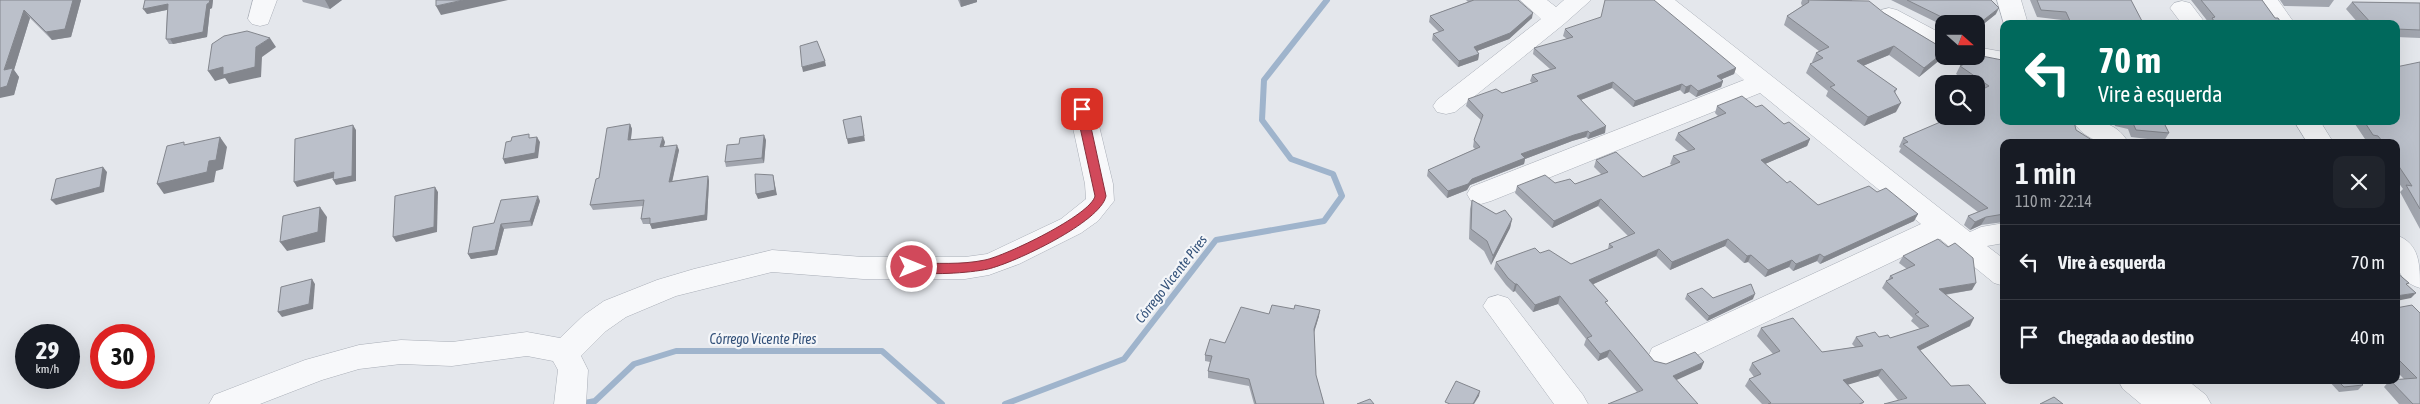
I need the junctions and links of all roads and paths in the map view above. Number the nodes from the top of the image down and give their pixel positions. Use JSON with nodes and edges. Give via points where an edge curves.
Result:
{"nodes":[{"id":1,"x":1532,"y":0,"type":"edge"},
{"id":2,"x":1579,"y":0,"type":"edge"},
{"id":3,"x":1660,"y":0,"type":"edge"},
{"id":4,"x":1683,"y":0,"type":"edge"},
{"id":5,"x":2009,"y":0,"type":"edge"},
{"id":6,"x":2266,"y":0,"type":"edge"},
{"id":7,"x":1889,"y":15,"type":"edge"},
{"id":8,"x":1556,"y":19,"type":"junction"},
{"id":9,"x":2015,"y":20,"type":"edge"},
{"id":10,"x":2281,"y":20,"type":"edge"},
{"id":11,"x":1935,"y":40,"type":"edge"},
{"id":12,"x":1985,"y":56,"type":"edge"},
{"id":13,"x":2000,"y":59,"type":"edge"},
{"id":14,"x":1763,"y":82,"type":"junction"},
{"id":15,"x":1446,"y":106,"type":"dead end"},
{"id":16,"x":1082,"y":109,"type":"dead end"},
{"id":17,"x":2092,"y":125,"type":"edge"},
{"id":18,"x":2309,"y":125,"type":"edge"},
{"id":19,"x":2111,"y":139,"type":"edge"},
{"id":20,"x":2318,"y":139,"type":"edge"},
{"id":21,"x":1481,"y":194,"type":"dead end"},
{"id":22,"x":1942,"y":226,"type":"junction"},
{"id":23,"x":1993,"y":235,"type":"edge"},
{"id":24,"x":2000,"y":247,"type":"edge"},
{"id":25,"x":2400,"y":250,"type":"edge"},
{"id":26,"x":2000,"y":272,"type":"edge"},
{"id":27,"x":2420,"y":277,"type":"edge"},
{"id":28,"x":1498,"y":306,"type":"dead end"},
{"id":29,"x":1663,"y":357,"type":"dead end"},
{"id":30,"x":568,"y":361,"type":"junction"},
{"id":31,"x":2139,"y":384,"type":"edge"},
{"id":32,"x":2169,"y":384,"type":"edge"},
{"id":33,"x":225,"y":404,"type":"edge"},
{"id":34,"x":570,"y":404,"type":"edge"},
{"id":35,"x":1572,"y":404,"type":"edge"},
{"id":36,"x":2163,"y":404,"type":"edge"},
{"id":37,"x":2195,"y":404,"type":"edge"}],
"edges":[{"from":1,"to":8,"type":"street"},
{"from":2,"to":8,"type":"street"},
{"from":3,"to":14,"type":"street"},
{"from":4,"to":23,"type":"street"},
{"from":5,"to":9,"type":"street"},
{"from":6,"to":10,"type":"street"},
{"from":7,"to":11,"type":"street"},
{"from":8,"to":15,"type":"street"},
{"from":12,"to":13,"type":"street"},
{"from":14,"to":21,"type":"street"},
{"from":14,"to":22,"type":"street"},
{"from":16,"to":30,"type":"street","via":[[1100,201],[1070,226],[1009,257],[965,268],[863,268],[786,261],[749,265],[667,288],[615,309],[596,323]]},
{"from":17,"to":19,"type":"street"},
{"from":18,"to":20,"type":"street"},
{"from":22,"to":26,"type":"street"},
{"from":22,"to":29,"type":"street"},
{"from":23,"to":24,"type":"street"},
{"from":25,"to":27,"type":"street"},
{"from":28,"to":35,"type":"street"},
{"from":30,"to":33,"type":"street","via":[[554,348],[527,344],[452,354],[402,352],[359,357],[316,369]]},
{"from":30,"to":34,"type":"street"},
{"from":31,"to":36,"type":"street"},
{"from":32,"to":37,"type":"street"}]}
